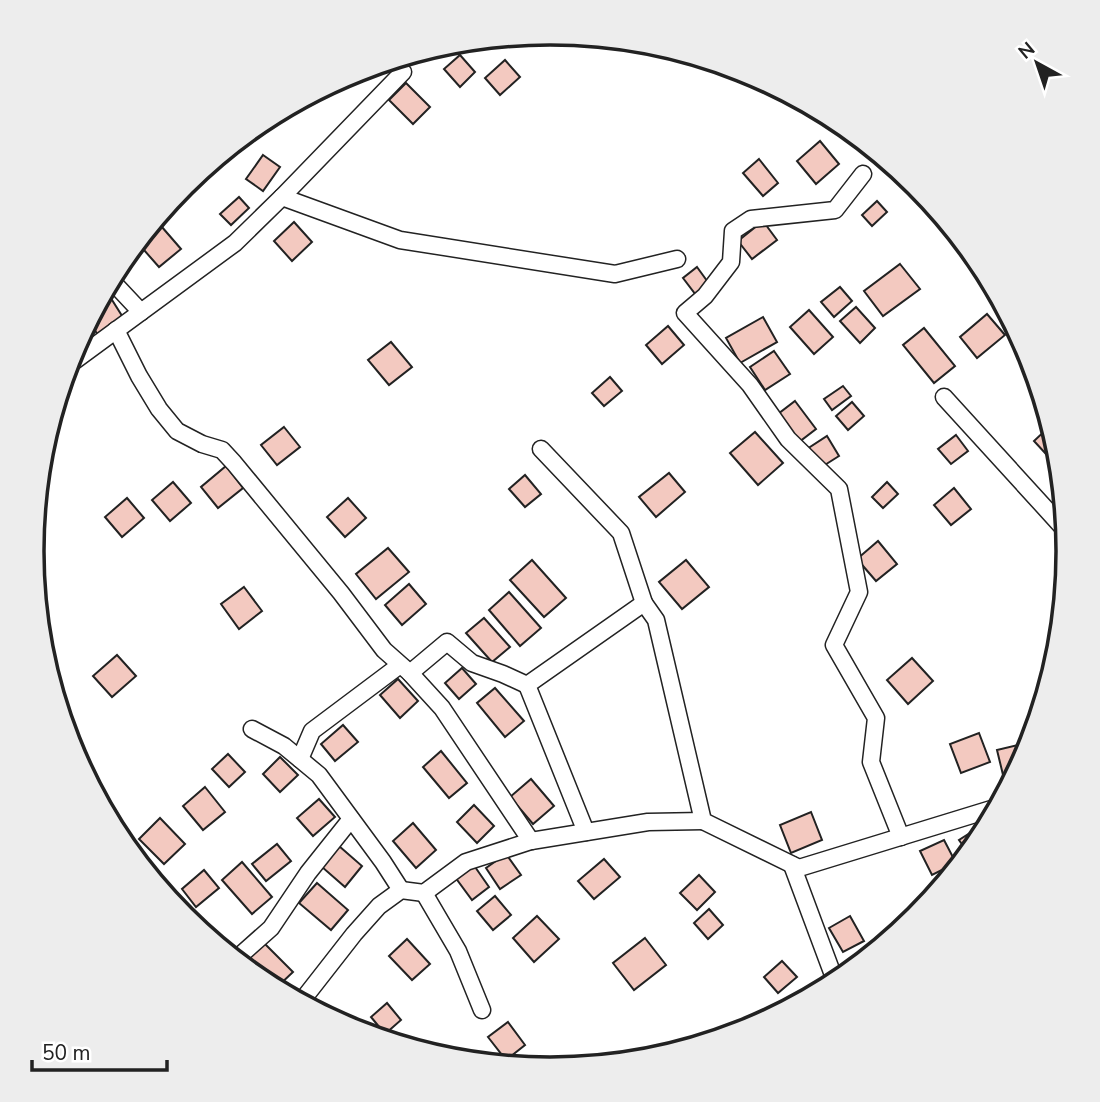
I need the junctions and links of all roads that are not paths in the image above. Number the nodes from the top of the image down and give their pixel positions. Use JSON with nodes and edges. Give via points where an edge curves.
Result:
{"nodes":[{"id":1,"x":403,"y":72,"type":"dead end"},
{"id":2,"x":863,"y":174,"type":"dead end"},
{"id":3,"x":282,"y":197,"type":"junction"},
{"id":4,"x":677,"y":259,"type":"dead end"},
{"id":5,"x":118,"y":288,"type":"edge"},
{"id":6,"x":141,"y":312,"type":"junction"},
{"id":7,"x":116,"y":330,"type":"junction"},
{"id":8,"x":83,"y":355,"type":"edge"},
{"id":9,"x":944,"y":397,"type":"dead end"},
{"id":10,"x":541,"y":449,"type":"dead end"},
{"id":11,"x":1055,"y":519,"type":"edge"},
{"id":12,"x":645,"y":603,"type":"junction"},
{"id":13,"x":405,"y":669,"type":"junction"},
{"id":14,"x":527,"y":685,"type":"junction"},
{"id":15,"x":252,"y":729,"type":"dead end"},
{"id":16,"x":300,"y":759,"type":"junction"},
{"id":17,"x":983,"y":812,"type":"edge"},
{"id":18,"x":351,"y":819,"type":"junction"},
{"id":19,"x":704,"y":821,"type":"junction"},
{"id":20,"x":586,"y":832,"type":"junction"},
{"id":21,"x":901,"y":837,"type":"junction"},
{"id":22,"x":531,"y":841,"type":"junction"},
{"id":23,"x":792,"y":864,"type":"junction"},
{"id":24,"x":401,"y":890,"type":"junction"},
{"id":25,"x":424,"y":893,"type":"junction"},
{"id":26,"x":243,"y":953,"type":"edge"},
{"id":27,"x":832,"y":971,"type":"edge"},
{"id":28,"x":307,"y":994,"type":"edge"},
{"id":29,"x":482,"y":1010,"type":"dead end"}],
"edges":[{"from":1,"to":3,"type":"street"},
{"from":2,"to":21,"type":"street","via":[[835,209],[751,219],[733,231],[731,262],[685,313],[750,385],[788,439],[839,489],[859,592],[834,645],[876,718],[871,762]]},
{"from":3,"to":4,"type":"street","via":[[400,240],[615,274]]},
{"from":3,"to":6,"type":"street","via":[[235,243]]},
{"from":5,"to":6,"type":"street"},
{"from":6,"to":7,"type":"street"},
{"from":7,"to":8,"type":"street"},
{"from":7,"to":13,"type":"street","via":[[159,409],[177,431],[222,450],[384,650]]},
{"from":9,"to":11,"type":"street"},
{"from":10,"to":12,"type":"street","via":[[621,533]]},
{"from":12,"to":14,"type":"street"},
{"from":12,"to":19,"type":"street","via":[[656,620]]},
{"from":13,"to":14,"type":"street","via":[[447,642],[472,663]]},
{"from":13,"to":16,"type":"street","via":[[312,731]]},
{"from":13,"to":22,"type":"street","via":[[442,708]]},
{"from":14,"to":20,"type":"street"},
{"from":15,"to":16,"type":"street"},
{"from":16,"to":18,"type":"street","via":[[319,775]]},
{"from":17,"to":21,"type":"street"},
{"from":18,"to":24,"type":"street"},
{"from":18,"to":26,"type":"street","via":[[271,929]]},
{"from":19,"to":20,"type":"street","via":[[648,822]]},
{"from":19,"to":23,"type":"street"},
{"from":20,"to":22,"type":"street"},
{"from":21,"to":23,"type":"street","via":[[799,868]]},
{"from":22,"to":25,"type":"street","via":[[466,862]]},
{"from":23,"to":27,"type":"street"},
{"from":24,"to":25,"type":"street"},
{"from":24,"to":28,"type":"street","via":[[379,905]]},
{"from":25,"to":29,"type":"street","via":[[458,951]]}]}
